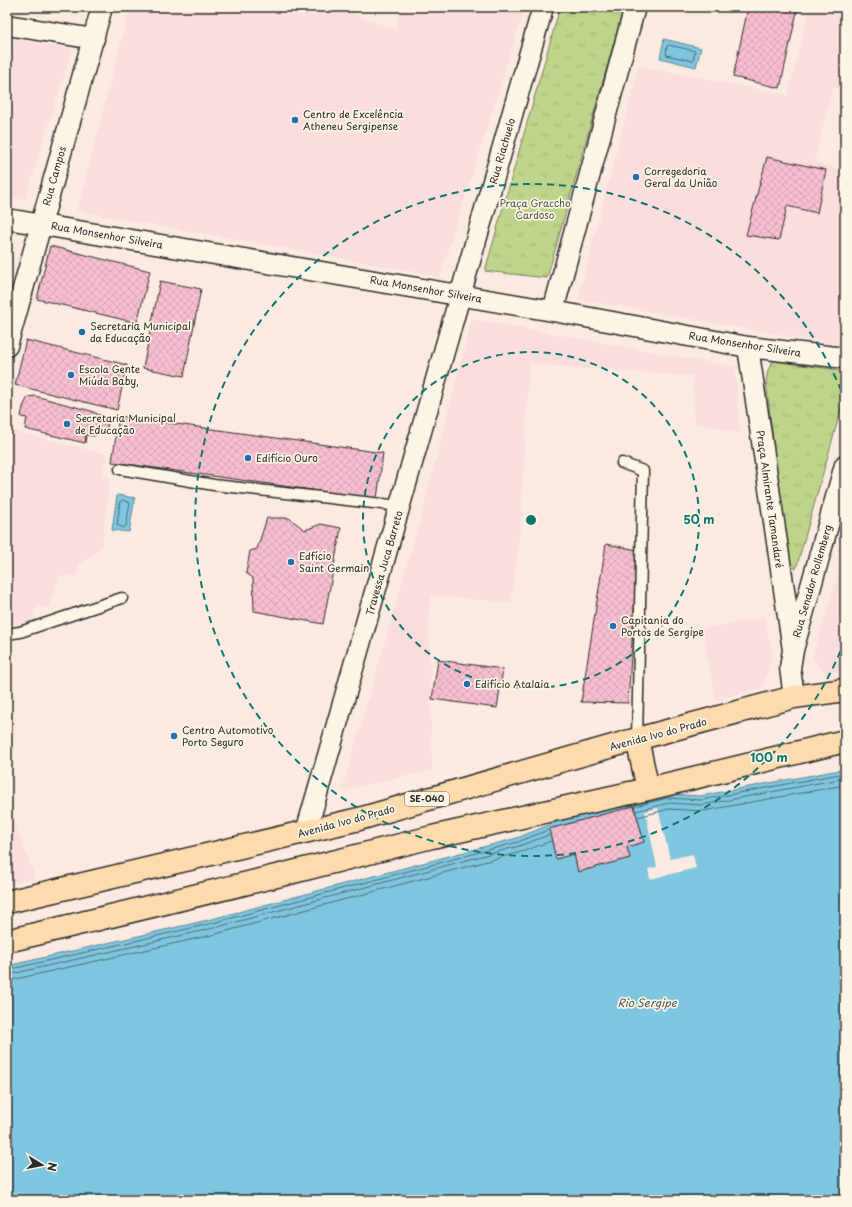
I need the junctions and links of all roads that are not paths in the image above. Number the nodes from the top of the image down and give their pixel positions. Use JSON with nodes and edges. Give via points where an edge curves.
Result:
{"nodes":[{"id":1,"x":102,"y":7,"type":"edge"},
{"id":2,"x":543,"y":7,"type":"edge"},
{"id":3,"x":635,"y":7,"type":"edge"},
{"id":4,"x":7,"y":25,"type":"edge"},
{"id":5,"x":94,"y":39,"type":"junction"},
{"id":6,"x":7,"y":219,"type":"edge"},
{"id":7,"x":40,"y":224,"type":"junction"},
{"id":8,"x":461,"y":295,"type":"junction"},
{"id":9,"x":553,"y":311,"type":"junction"},
{"id":10,"x":7,"y":346,"type":"edge"},
{"id":11,"x":748,"y":347,"type":"junction"},
{"id":12,"x":845,"y":358,"type":"edge"},
{"id":13,"x":622,"y":463,"type":"dead end"},
{"id":14,"x":845,"y":465,"type":"edge"},
{"id":15,"x":120,"y":469,"type":"dead end"},
{"id":16,"x":400,"y":506,"type":"junction"},
{"id":17,"x":122,"y":598,"type":"dead end"},
{"id":18,"x":7,"y":634,"type":"edge"},
{"id":19,"x":792,"y":650,"type":"junction"},
{"id":20,"x":845,"y":690,"type":"edge"},
{"id":21,"x":794,"y":697,"type":"junction"},
{"id":22,"x":637,"y":739,"type":"junction"},
{"id":23,"x":845,"y":741,"type":"edge"},
{"id":24,"x":648,"y":790,"type":"junction"},
{"id":25,"x":306,"y":832,"type":"junction"},
{"id":26,"x":7,"y":902,"type":"edge"},
{"id":27,"x":7,"y":941,"type":"edge"}],
"edges":[{"from":1,"to":5,"type":"street","name":"Rua Campos"},
{"from":2,"to":8,"type":"street","name":"Rua Riachuelo"},
{"from":3,"to":9,"type":"street"},
{"from":4,"to":5,"type":"street"},
{"from":5,"to":7,"type":"street","name":"Rua Campos"},
{"from":6,"to":7,"type":"street","name":"Rua Monsenhor Silveira"},
{"from":7,"to":8,"type":"street","name":"Rua Monsenhor Silveira"},
{"from":7,"to":10,"type":"street","name":"Rua Campos"},
{"from":8,"to":9,"type":"street","name":"Rua Monsenhor Silveira"},
{"from":8,"to":16,"type":"street","name":"Travessa Juca Barreto"},
{"from":9,"to":11,"type":"street","name":"Rua Monsenhor Silveira"},
{"from":11,"to":12,"type":"street","name":"Rua Monsenhor Silveira"},
{"from":11,"to":19,"type":"street","name":"Praça Almirante Tamandaré"},
{"from":13,"to":22,"type":"lane","via":[[642,472]]},
{"from":14,"to":19,"type":"street","name":"Rua Senador Rollemberg"},
{"from":15,"to":16,"type":"lane","via":[[214,485]]},
{"from":16,"to":25,"type":"street","name":"Travessa Juca Barreto"},
{"from":17,"to":18,"type":"lane"},
{"from":19,"to":21,"type":"street","name":"Rua Senador Rollemberg","via":[[790,668]]},
{"from":20,"to":21,"type":"main road","name":"Avenida Ivo do Prado","number":"SE-040"},
{"from":21,"to":22,"type":"main road","name":"Avenida Ivo do Prado","number":"SE-040"},
{"from":22,"to":24,"type":"main road"},
{"from":22,"to":25,"type":"main road","name":"Avenida Ivo do Prado","number":"SE-040"},
{"from":23,"to":24,"type":"main road"},
{"from":24,"to":27,"type":"main road","via":[[432,837]]},
{"from":25,"to":26,"type":"main road","name":"Avenida Ivo do Prado","number":"SE-040"}]}
